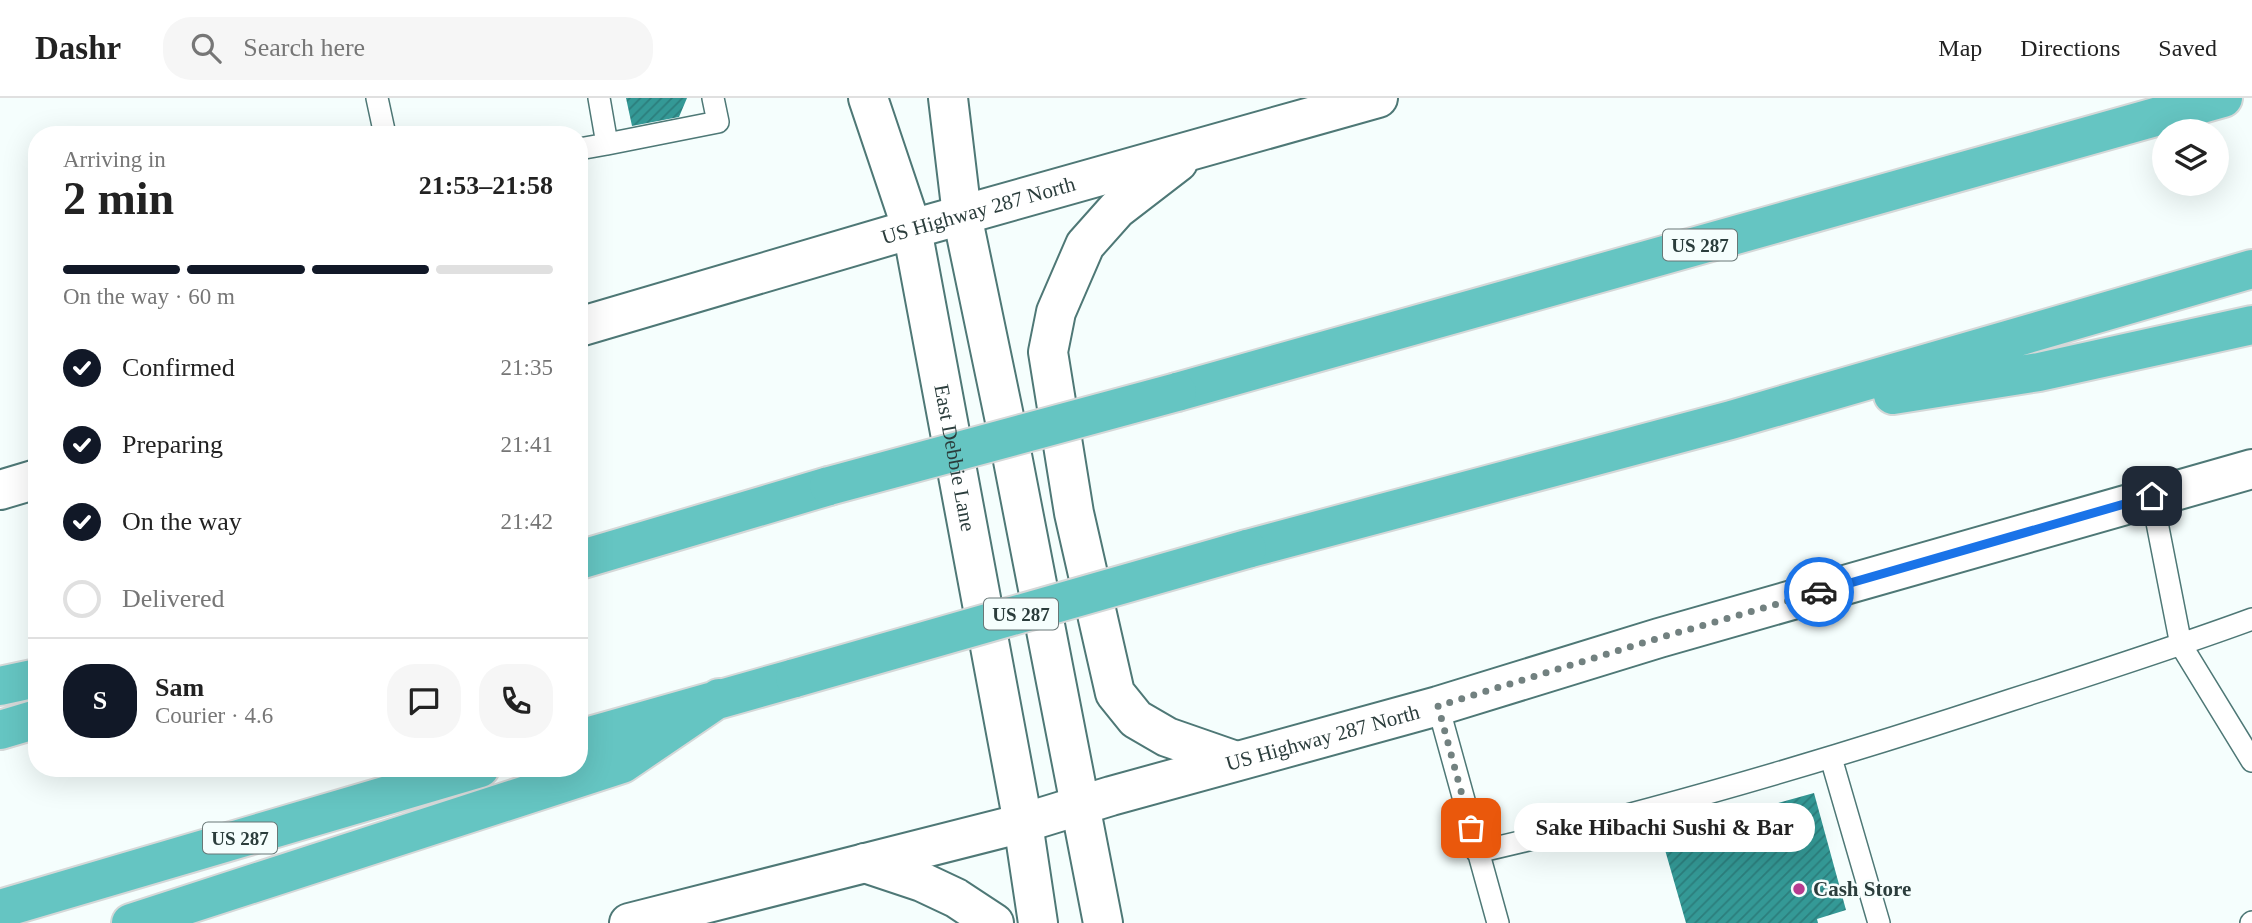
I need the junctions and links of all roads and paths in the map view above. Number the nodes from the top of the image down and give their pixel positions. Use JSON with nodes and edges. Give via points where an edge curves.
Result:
{"nodes":[{"id":1,"x":377,"y":98,"type":"edge"},
{"id":2,"x":599,"y":98,"type":"edge"},
{"id":3,"x":713,"y":98,"type":"edge"},
{"id":4,"x":868,"y":98,"type":"edge"},
{"id":5,"x":948,"y":98,"type":"edge"},
{"id":6,"x":2223,"y":98,"type":"edge"},
{"id":7,"x":1362,"y":100,"type":"edge"},
{"id":8,"x":383,"y":126,"type":"edge"},
{"id":9,"x":607,"y":144,"type":"junction"},
{"id":10,"x":588,"y":147,"type":"edge"},
{"id":11,"x":1193,"y":150,"type":"junction"},
{"id":12,"x":962,"y":215,"type":"junction"},
{"id":13,"x":912,"y":229,"type":"junction"},
{"id":14,"x":2252,"y":268,"type":"edge"},
{"id":15,"x":588,"y":324,"type":"edge"},
{"id":16,"x":2252,"y":325,"type":"edge"},
{"id":17,"x":1731,"y":420,"type":"junction"},
{"id":18,"x":2252,"y":469,"type":"edge"},
{"id":19,"x":28,"y":481,"type":"edge"},
{"id":20,"x":0,"y":489,"type":"edge"},
{"id":21,"x":2152,"y":496,"type":"junction"},
{"id":22,"x":588,"y":557,"type":"edge"},
{"id":23,"x":2252,"y":618,"type":"edge"},
{"id":24,"x":2181,"y":645,"type":"junction"},
{"id":25,"x":28,"y":680,"type":"edge"},
{"id":26,"x":0,"y":686,"type":"edge"},
{"id":27,"x":719,"y":698,"type":"junction"},
{"id":28,"x":1438,"y":706,"type":"junction"},
{"id":29,"x":28,"y":722,"type":"edge"},
{"id":30,"x":0,"y":730,"type":"edge"},
{"id":31,"x":588,"y":736,"type":"edge"},
{"id":32,"x":1831,"y":758,"type":"junction"},
{"id":33,"x":1236,"y":761,"type":"junction"},
{"id":34,"x":2252,"y":761,"type":"edge"},
{"id":35,"x":588,"y":775,"type":"edge"},
{"id":36,"x":449,"y":777,"type":"edge"},
{"id":37,"x":582,"y":777,"type":"edge"},
{"id":38,"x":1081,"y":804,"type":"junction"},
{"id":39,"x":1023,"y":822,"type":"junction"},
{"id":40,"x":1477,"y":852,"type":"junction"},
{"id":41,"x":865,"y":863,"type":"junction"},
{"id":42,"x":0,"y":909,"type":"edge"},
{"id":43,"x":131,"y":923,"type":"edge"},
{"id":44,"x":629,"y":923,"type":"edge"},
{"id":45,"x":994,"y":923,"type":"edge"},
{"id":46,"x":1038,"y":923,"type":"edge"},
{"id":47,"x":1103,"y":923,"type":"edge"},
{"id":48,"x":1498,"y":923,"type":"edge"},
{"id":49,"x":1879,"y":923,"type":"edge"}],
"edges":[{"from":1,"to":8,"type":"lane"},
{"from":2,"to":9,"type":"lane"},
{"from":3,"to":9,"type":"lane","via":[[718,122]]},
{"from":4,"to":13,"type":"main road","name":"East Debbie Lane"},
{"from":5,"to":12,"type":"main road"},
{"from":6,"to":22,"type":"highway","number":"US 287","bridge":true},
{"from":7,"to":11,"type":"main road","name":"US Highway 287 North"},
{"from":9,"to":10,"type":"lane"},
{"from":11,"to":12,"type":"main road","name":"US Highway 287 North"},
{"from":11,"to":33,"type":"main road","via":[[1117,209],[1085,245],[1056,312],[1048,352],[1074,513],[1115,693],[1136,719],[1167,737]]},
{"from":12,"to":13,"type":"main road","name":"US Highway 287 North"},
{"from":12,"to":38,"type":"main road"},
{"from":13,"to":15,"type":"main road","name":"US Highway 287 North"},
{"from":13,"to":39,"type":"main road","name":"East Debbie Lane"},
{"from":14,"to":17,"type":"highway","number":"US 287"},
{"from":16,"to":17,"type":"highway","via":[[2039,372]]},
{"from":17,"to":27,"type":"highway","number":"US 287","bridge":true,"via":[[1247,549]]},
{"from":18,"to":21,"type":"main road","name":"US Highway 287 North"},
{"from":19,"to":20,"type":"main road"},
{"from":21,"to":24,"type":"lane"},
{"from":21,"to":28,"type":"main road","name":"US Highway 287 North"},
{"from":23,"to":24,"type":"lane"},
{"from":24,"to":32,"type":"lane"},
{"from":24,"to":34,"type":"lane"},
{"from":25,"to":26,"type":"highway"},
{"from":27,"to":31,"type":"highway","number":"US 287"},
{"from":27,"to":35,"type":"highway","via":[[622,764]]},
{"from":28,"to":33,"type":"main road","name":"US Highway 287 North"},
{"from":28,"to":40,"type":"lane"},
{"from":29,"to":30,"type":"highway"},
{"from":32,"to":40,"type":"lane","via":[[1584,828]]},
{"from":32,"to":49,"type":"lane"},
{"from":33,"to":38,"type":"main road","name":"US Highway 287 North"},
{"from":36,"to":42,"type":"highway","number":"US 287"},
{"from":37,"to":43,"type":"highway"},
{"from":38,"to":39,"type":"main road","name":"US Highway 287 North"},
{"from":38,"to":47,"type":"main road"},
{"from":39,"to":41,"type":"main road","name":"US Highway 287 North"},
{"from":39,"to":46,"type":"main road","name":"East Debbie Lane"},
{"from":40,"to":48,"type":"lane"},
{"from":41,"to":44,"type":"main road","name":"US Highway 287 North"},
{"from":41,"to":45,"type":"main road","via":[[956,898]]}]}
